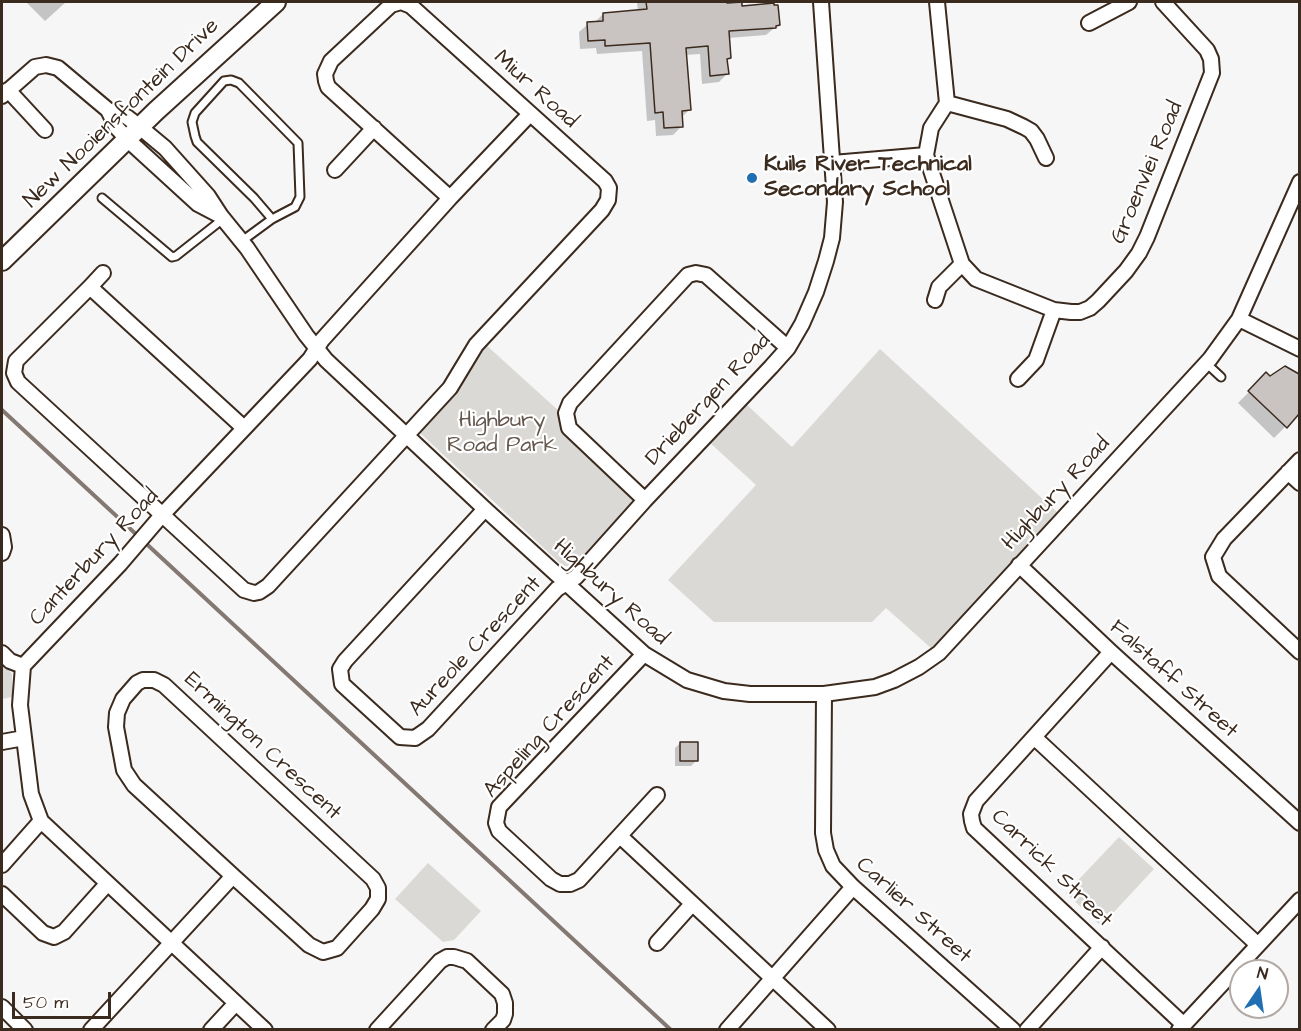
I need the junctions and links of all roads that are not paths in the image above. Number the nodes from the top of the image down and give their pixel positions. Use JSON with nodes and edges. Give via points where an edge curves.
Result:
{"nodes":[{"id":1,"x":276,"y":2,"type":"edge"},
{"id":2,"x":821,"y":2,"type":"edge"},
{"id":3,"x":937,"y":2,"type":"edge"},
{"id":4,"x":1129,"y":2,"type":"edge"},
{"id":5,"x":1163,"y":2,"type":"edge"},
{"id":6,"x":1089,"y":22,"type":"dead end"},
{"id":7,"x":5,"y":93,"type":"edge"},
{"id":8,"x":947,"y":103,"type":"junction"},
{"id":9,"x":530,"y":114,"type":"junction"},
{"id":10,"x":374,"y":128,"type":"junction"},
{"id":11,"x":45,"y":130,"type":"dead end"},
{"id":12,"x":134,"y":134,"type":"junction"},
{"id":13,"x":926,"y":155,"type":"junction"},
{"id":14,"x":1046,"y":158,"type":"dead end"},
{"id":15,"x":833,"y":163,"type":"junction"},
{"id":16,"x":335,"y":170,"type":"dead end"},
{"id":17,"x":1299,"y":182,"type":"edge"},
{"id":18,"x":102,"y":198,"type":"dead end"},
{"id":19,"x":450,"y":198,"type":"junction"},
{"id":20,"x":222,"y":217,"type":"junction"},
{"id":21,"x":273,"y":219,"type":"junction"},
{"id":22,"x":242,"y":241,"type":"junction"},
{"id":23,"x":2,"y":261,"type":"edge"},
{"id":24,"x":962,"y":264,"type":"junction"},
{"id":25,"x":103,"y":273,"type":"dead end"},
{"id":26,"x":90,"y":287,"type":"junction"},
{"id":27,"x":935,"y":300,"type":"dead end"},
{"id":28,"x":1054,"y":310,"type":"junction"},
{"id":29,"x":1239,"y":319,"type":"junction"},
{"id":30,"x":788,"y":348,"type":"junction"},
{"id":31,"x":317,"y":349,"type":"junction"},
{"id":32,"x":1299,"y":350,"type":"edge"},
{"id":33,"x":1206,"y":363,"type":"junction"},
{"id":34,"x":1221,"y":377,"type":"dead end"},
{"id":35,"x":1018,"y":380,"type":"dead end"},
{"id":36,"x":244,"y":428,"type":"junction"},
{"id":37,"x":407,"y":436,"type":"junction"},
{"id":38,"x":1299,"y":460,"type":"edge"},
{"id":39,"x":1288,"y":472,"type":"junction"},
{"id":40,"x":1299,"y":483,"type":"edge"},
{"id":41,"x":645,"y":500,"type":"junction"},
{"id":42,"x":485,"y":509,"type":"junction"},
{"id":43,"x":162,"y":515,"type":"junction"},
{"id":44,"x":2,"y":535,"type":"edge"},
{"id":45,"x":2,"y":553,"type":"edge"},
{"id":46,"x":1019,"y":565,"type":"junction"},
{"id":47,"x":567,"y":583,"type":"junction"},
{"id":48,"x":1111,"y":652,"type":"junction"},
{"id":49,"x":1299,"y":652,"type":"edge"},
{"id":50,"x":2,"y":653,"type":"edge"},
{"id":51,"x":644,"y":654,"type":"junction"},
{"id":52,"x":23,"y":666,"type":"junction"},
{"id":53,"x":824,"y":694,"type":"junction"},
{"id":54,"x":1034,"y":737,"type":"junction"},
{"id":55,"x":24,"y":738,"type":"junction"},
{"id":56,"x":2,"y":742,"type":"edge"},
{"id":57,"x":657,"y":795,"type":"dead end"},
{"id":58,"x":41,"y":821,"type":"junction"},
{"id":59,"x":1299,"y":824,"type":"edge"},
{"id":60,"x":620,"y":836,"type":"junction"},
{"id":61,"x":2,"y":865,"type":"edge"},
{"id":62,"x":233,"y":876,"type":"junction"},
{"id":63,"x":107,"y":884,"type":"junction"},
{"id":64,"x":853,"y":887,"type":"junction"},
{"id":65,"x":2,"y":894,"type":"edge"},
{"id":66,"x":1299,"y":900,"type":"edge"},
{"id":67,"x":692,"y":904,"type":"junction"},
{"id":68,"x":172,"y":943,"type":"junction"},
{"id":69,"x":657,"y":943,"type":"dead end"},
{"id":70,"x":1257,"y":944,"type":"junction"},
{"id":71,"x":1102,"y":947,"type":"junction"},
{"id":72,"x":774,"y":979,"type":"junction"},
{"id":73,"x":236,"y":1003,"type":"junction"},
{"id":74,"x":2,"y":1007,"type":"edge"},
{"id":75,"x":1181,"y":1027,"type":"edge"},
{"id":76,"x":25,"y":1029,"type":"edge"},
{"id":77,"x":91,"y":1029,"type":"edge"},
{"id":78,"x":211,"y":1029,"type":"edge"},
{"id":79,"x":265,"y":1029,"type":"edge"},
{"id":80,"x":377,"y":1029,"type":"edge"},
{"id":81,"x":493,"y":1029,"type":"edge"},
{"id":82,"x":727,"y":1029,"type":"edge"},
{"id":83,"x":828,"y":1029,"type":"edge"},
{"id":84,"x":1013,"y":1029,"type":"edge"},
{"id":85,"x":1027,"y":1029,"type":"edge"}],
"edges":[{"from":1,"to":12,"type":"street","name":"New Nooiensfontein Drive"},
{"from":2,"to":15,"type":"street","name":"Driebergen Road"},
{"from":3,"to":8,"type":"street"},
{"from":4,"to":6,"type":"street"},
{"from":5,"to":28,"type":"street","name":"Groenvlei Road","via":[[1207,50],[1213,66],[1210,81],[1147,237],[1126,272],[1090,308],[1080,312]]},
{"from":7,"to":11,"type":"street"},
{"from":7,"to":12,"type":"street","name":"Highbury Road","via":[[35,67],[58,68],[108,110],[117,128]]},
{"from":8,"to":13,"type":"street","via":[[931,128]]},
{"from":8,"to":14,"type":"street","via":[[1024,127],[1037,140]]},
{"from":9,"to":10,"type":"street","name":"Miur Road","via":[[402,2],[392,5],[331,61],[325,75],[328,87]]},
{"from":9,"to":19,"type":"street","name":"Canterbury Road"},
{"from":9,"to":37,"type":"street","name":"Miur Road","via":[[605,182],[608,200],[476,345],[450,388]]},
{"from":10,"to":16,"type":"street"},
{"from":10,"to":19,"type":"street","name":"Miur Road"},
{"from":12,"to":20,"type":"street","name":"Highbury Road","via":[[198,204]]},
{"from":12,"to":23,"type":"street","name":"New Nooiensfontein Drive"},
{"from":13,"to":15,"type":"street"},
{"from":13,"to":24,"type":"street"},
{"from":15,"to":30,"type":"street","name":"Driebergen Road","via":[[836,202],[832,238],[816,292]]},
{"from":17,"to":29,"type":"street","name":"Highbury Road"},
{"from":18,"to":20,"type":"lane","via":[[172,257]]},
{"from":19,"to":31,"type":"street","name":"Canterbury Road"},
{"from":20,"to":22,"type":"street","name":"Highbury Road"},
{"from":21,"to":21,"type":"lane","via":[[195,136],[195,112],[224,81],[239,83],[298,143],[300,197],[295,207]]},
{"from":21,"to":22,"type":"lane"},
{"from":22,"to":31,"type":"street","name":"Highbury Road"},
{"from":24,"to":27,"type":"street","via":[[939,287]]},
{"from":24,"to":28,"type":"street","name":"Groenvlei Road","via":[[976,279]]},
{"from":25,"to":26,"type":"street"},
{"from":26,"to":36,"type":"street"},
{"from":26,"to":43,"type":"street","via":[[19,356],[14,367],[16,378]]},
{"from":28,"to":35,"type":"street","via":[[1036,360]]},
{"from":29,"to":32,"type":"street"},
{"from":29,"to":33,"type":"street","name":"Highbury Road"},
{"from":30,"to":41,"type":"street","name":"Driebergen Road"},
{"from":30,"to":41,"type":"street","via":[[706,275],[688,275],[566,413],[569,428]]},
{"from":31,"to":36,"type":"street","name":"Canterbury Road"},
{"from":31,"to":37,"type":"street","name":"Highbury Road"},
{"from":33,"to":34,"type":"lane"},
{"from":33,"to":46,"type":"street","name":"Highbury Road"},
{"from":36,"to":43,"type":"street","name":"Canterbury Road"},
{"from":37,"to":42,"type":"street","name":"Highbury Road"},
{"from":37,"to":43,"type":"street","via":[[259,592],[244,590]]},
{"from":38,"to":39,"type":"street"},
{"from":39,"to":40,"type":"street"},
{"from":39,"to":49,"type":"street","via":[[1224,538],[1213,557],[1219,576]]},
{"from":41,"to":47,"type":"street","name":"Driebergen Road"},
{"from":42,"to":47,"type":"street","name":"Highbury Road"},
{"from":42,"to":47,"type":"street","name":"Aureole Crescent","via":[[340,669],[342,684],[400,737],[415,738],[428,729],[557,589]]},
{"from":43,"to":52,"type":"street","name":"Canterbury Road"},
{"from":44,"to":45,"type":"street"},
{"from":46,"to":48,"type":"street","name":"Falstaff Street"},
{"from":46,"to":53,"type":"street","name":"Highbury Road","via":[[939,652],[919,667],[875,687]]},
{"from":47,"to":51,"type":"street","name":"Highbury Road"},
{"from":48,"to":54,"type":"street","name":"Carrick Street"},
{"from":48,"to":59,"type":"street","name":"Falstaff Street"},
{"from":50,"to":52,"type":"street"},
{"from":51,"to":53,"type":"street","name":"Highbury Road","via":[[681,677],[724,691]]},
{"from":51,"to":60,"type":"street","name":"Aspeling Crescent","via":[[499,807],[496,817],[499,831],[561,884],[579,880]]},
{"from":52,"to":55,"type":"street","via":[[20,705]]},
{"from":53,"to":64,"type":"street","name":"Carlier Street","via":[[824,842],[833,866]]},
{"from":54,"to":70,"type":"street"},
{"from":54,"to":71,"type":"street","name":"Carrick Street","via":[[976,801],[971,814],[974,828]]},
{"from":55,"to":56,"type":"street"},
{"from":55,"to":58,"type":"street","via":[[31,794]]},
{"from":57,"to":60,"type":"street","name":"Aspeling Crescent"},
{"from":58,"to":61,"type":"street"},
{"from":58,"to":63,"type":"street"},
{"from":60,"to":67,"type":"street"},
{"from":62,"to":62,"type":"street","name":"Ermington Crescent","via":[[309,945],[323,952],[338,948],[378,899],[376,883],[365,870],[164,685],[143,680],[123,699],[117,713],[124,770],[134,785]]},
{"from":62,"to":68,"type":"street"},
{"from":63,"to":65,"type":"street","via":[[64,932],[54,937],[43,933]]},
{"from":63,"to":68,"type":"street"},
{"from":64,"to":72,"type":"street"},
{"from":64,"to":84,"type":"street","name":"Carlier Street"},
{"from":66,"to":70,"type":"street"},
{"from":67,"to":69,"type":"street"},
{"from":67,"to":72,"type":"street"},
{"from":68,"to":73,"type":"street"},
{"from":68,"to":77,"type":"street"},
{"from":70,"to":75,"type":"street"},
{"from":71,"to":75,"type":"street","name":"Carrick Street"},
{"from":71,"to":85,"type":"street"},
{"from":72,"to":82,"type":"street"},
{"from":72,"to":83,"type":"street"},
{"from":73,"to":78,"type":"street"},
{"from":73,"to":79,"type":"street"},
{"from":74,"to":76,"type":"street"},
{"from":80,"to":81,"type":"street","via":[[440,961],[454,957],[467,962],[502,994],[505,1014]]}]}
